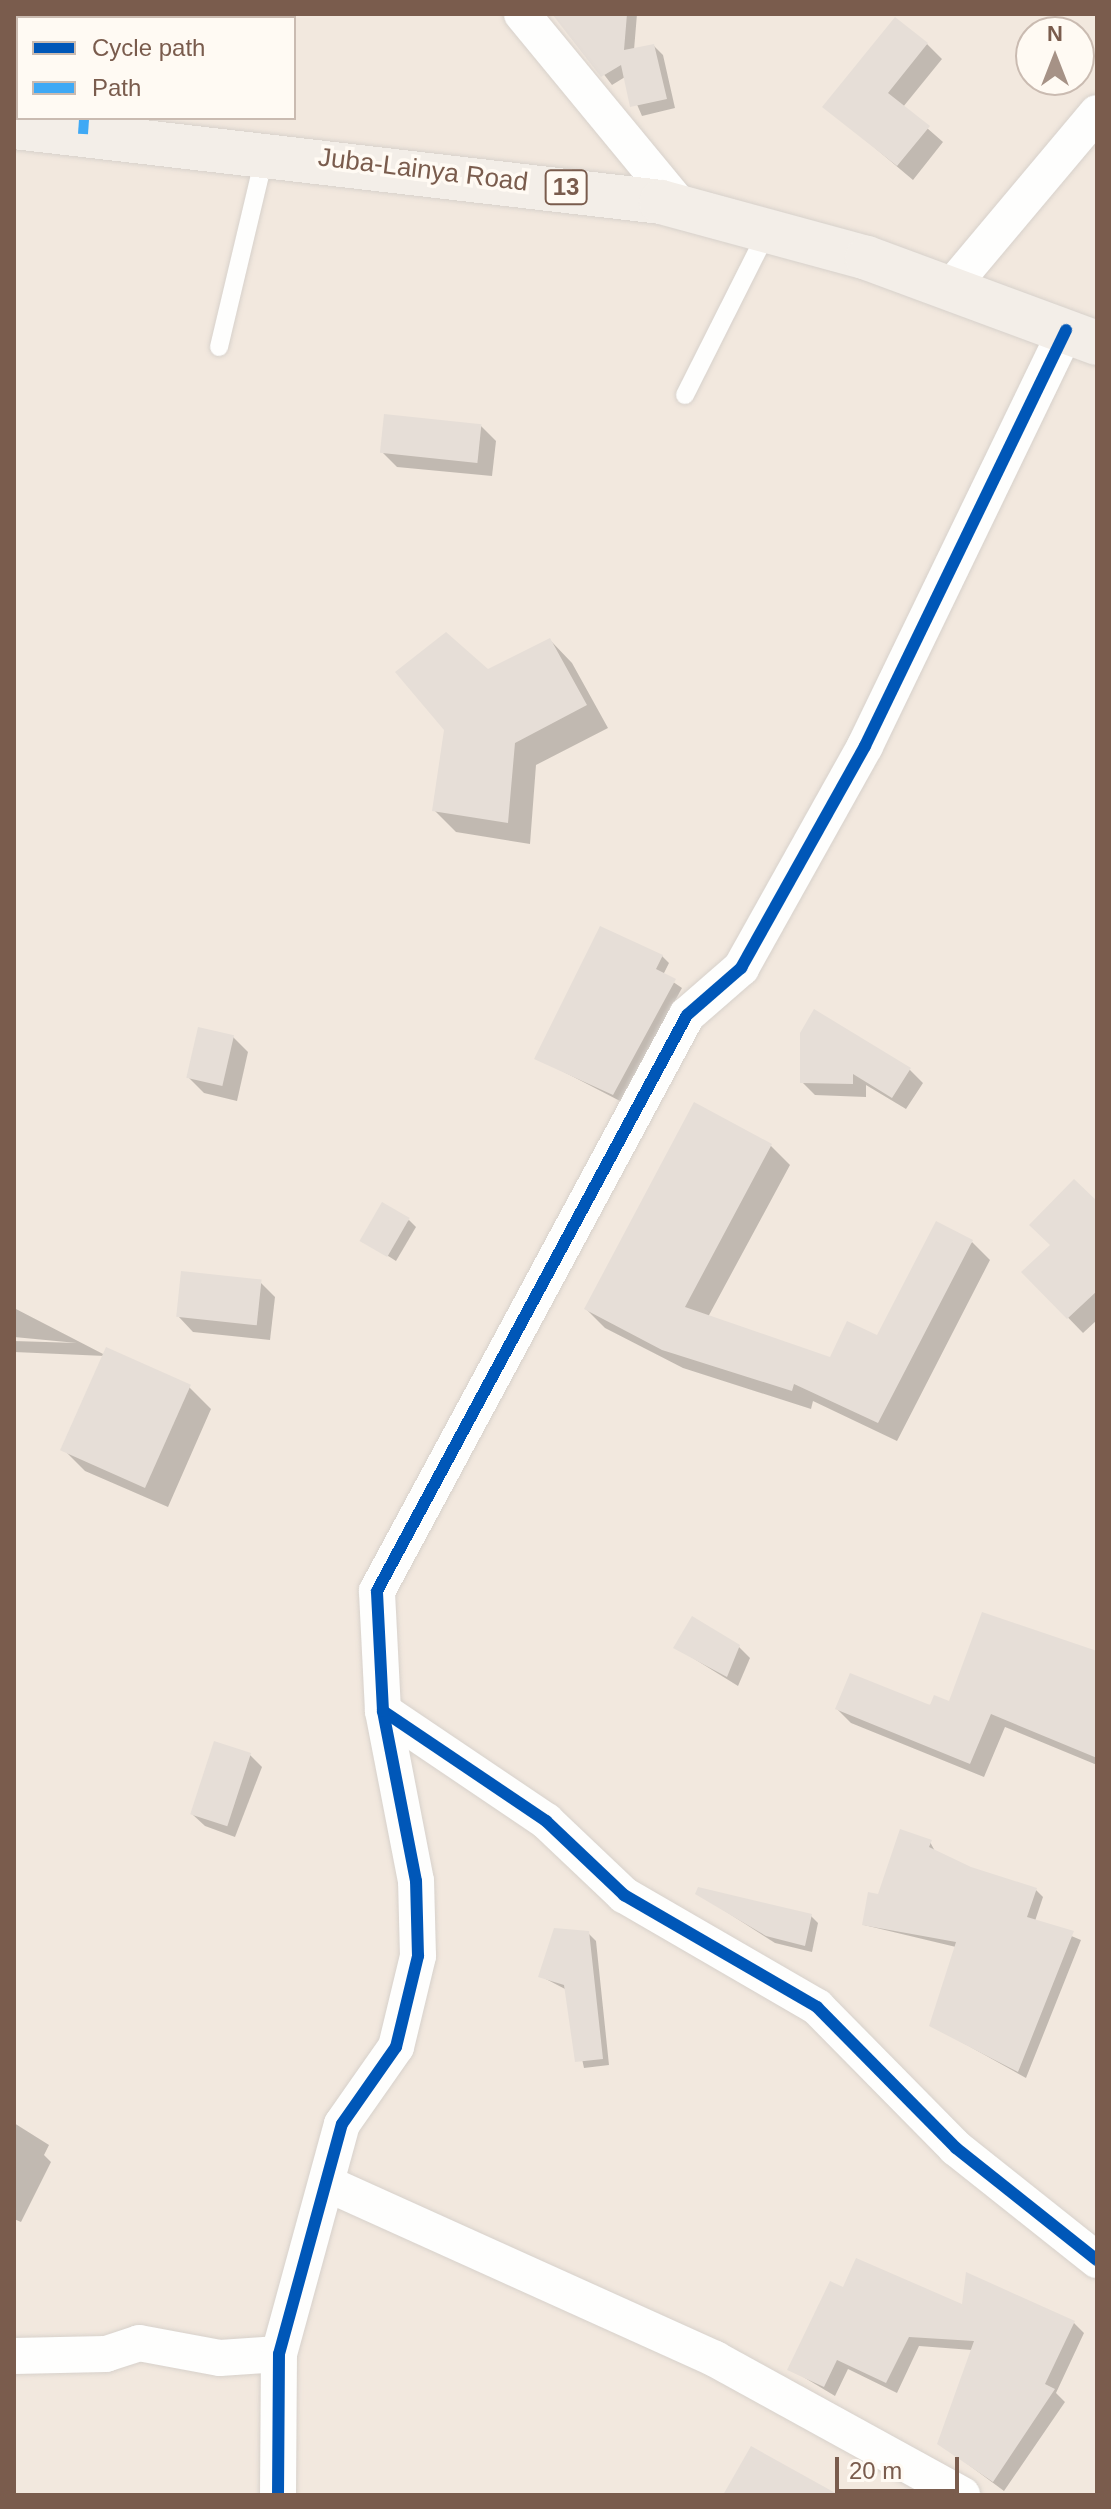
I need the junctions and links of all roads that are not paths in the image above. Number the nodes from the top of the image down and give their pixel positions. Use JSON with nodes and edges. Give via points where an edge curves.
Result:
{"nodes":[{"id":1,"x":522,"y":14,"type":"edge"},
{"id":2,"x":1097,"y":113,"type":"edge"},
{"id":3,"x":14,"y":127,"type":"edge"},
{"id":4,"x":266,"y":152,"type":"junction"},
{"id":5,"x":680,"y":206,"type":"junction"},
{"id":6,"x":770,"y":228,"type":"junction"},
{"id":7,"x":951,"y":287,"type":"junction"},
{"id":8,"x":1082,"y":337,"type":"edge"},
{"id":9,"x":219,"y":347,"type":"dead end"},
{"id":10,"x":685,"y":395,"type":"dead end"},
{"id":11,"x":383,"y":1711,"type":"junction"},
{"id":12,"x":328,"y":2184,"type":"junction"},
{"id":13,"x":1097,"y":2260,"type":"edge"},
{"id":14,"x":279,"y":2354,"type":"junction"},
{"id":15,"x":14,"y":2356,"type":"edge"},
{"id":16,"x":278,"y":2495,"type":"edge"},
{"id":17,"x":962,"y":2495,"type":"edge"}],
"edges":[{"from":1,"to":5,"type":"street"},
{"from":2,"to":7,"type":"street"},
{"from":3,"to":4,"type":"main road","name":"Juba-Lainya Road","number":"13"},
{"from":4,"to":5,"type":"main road","name":"Juba-Lainya Road","number":"13"},
{"from":4,"to":9,"type":"lane"},
{"from":5,"to":6,"type":"main road","name":"Juba-Lainya Road","number":"13"},
{"from":6,"to":7,"type":"main road","name":"Juba-Lainya Road","number":"13"},
{"from":6,"to":10,"type":"lane"},
{"from":7,"to":8,"type":"main road","name":"Juba-Lainya Road","number":"13"},
{"from":8,"to":11,"type":"street","via":[[741,968],[687,1015],[377,1591]]},
{"from":11,"to":12,"type":"street","via":[[416,1881],[418,1956],[396,2047],[342,2124]]},
{"from":11,"to":13,"type":"street","via":[[546,1821],[624,1895],[817,2007],[956,2148]]},
{"from":12,"to":14,"type":"street"},
{"from":12,"to":17,"type":"street","via":[[715,2359]]},
{"from":14,"to":15,"type":"street","via":[[220,2358],[139,2343],[106,2354]]},
{"from":14,"to":16,"type":"street"}]}
